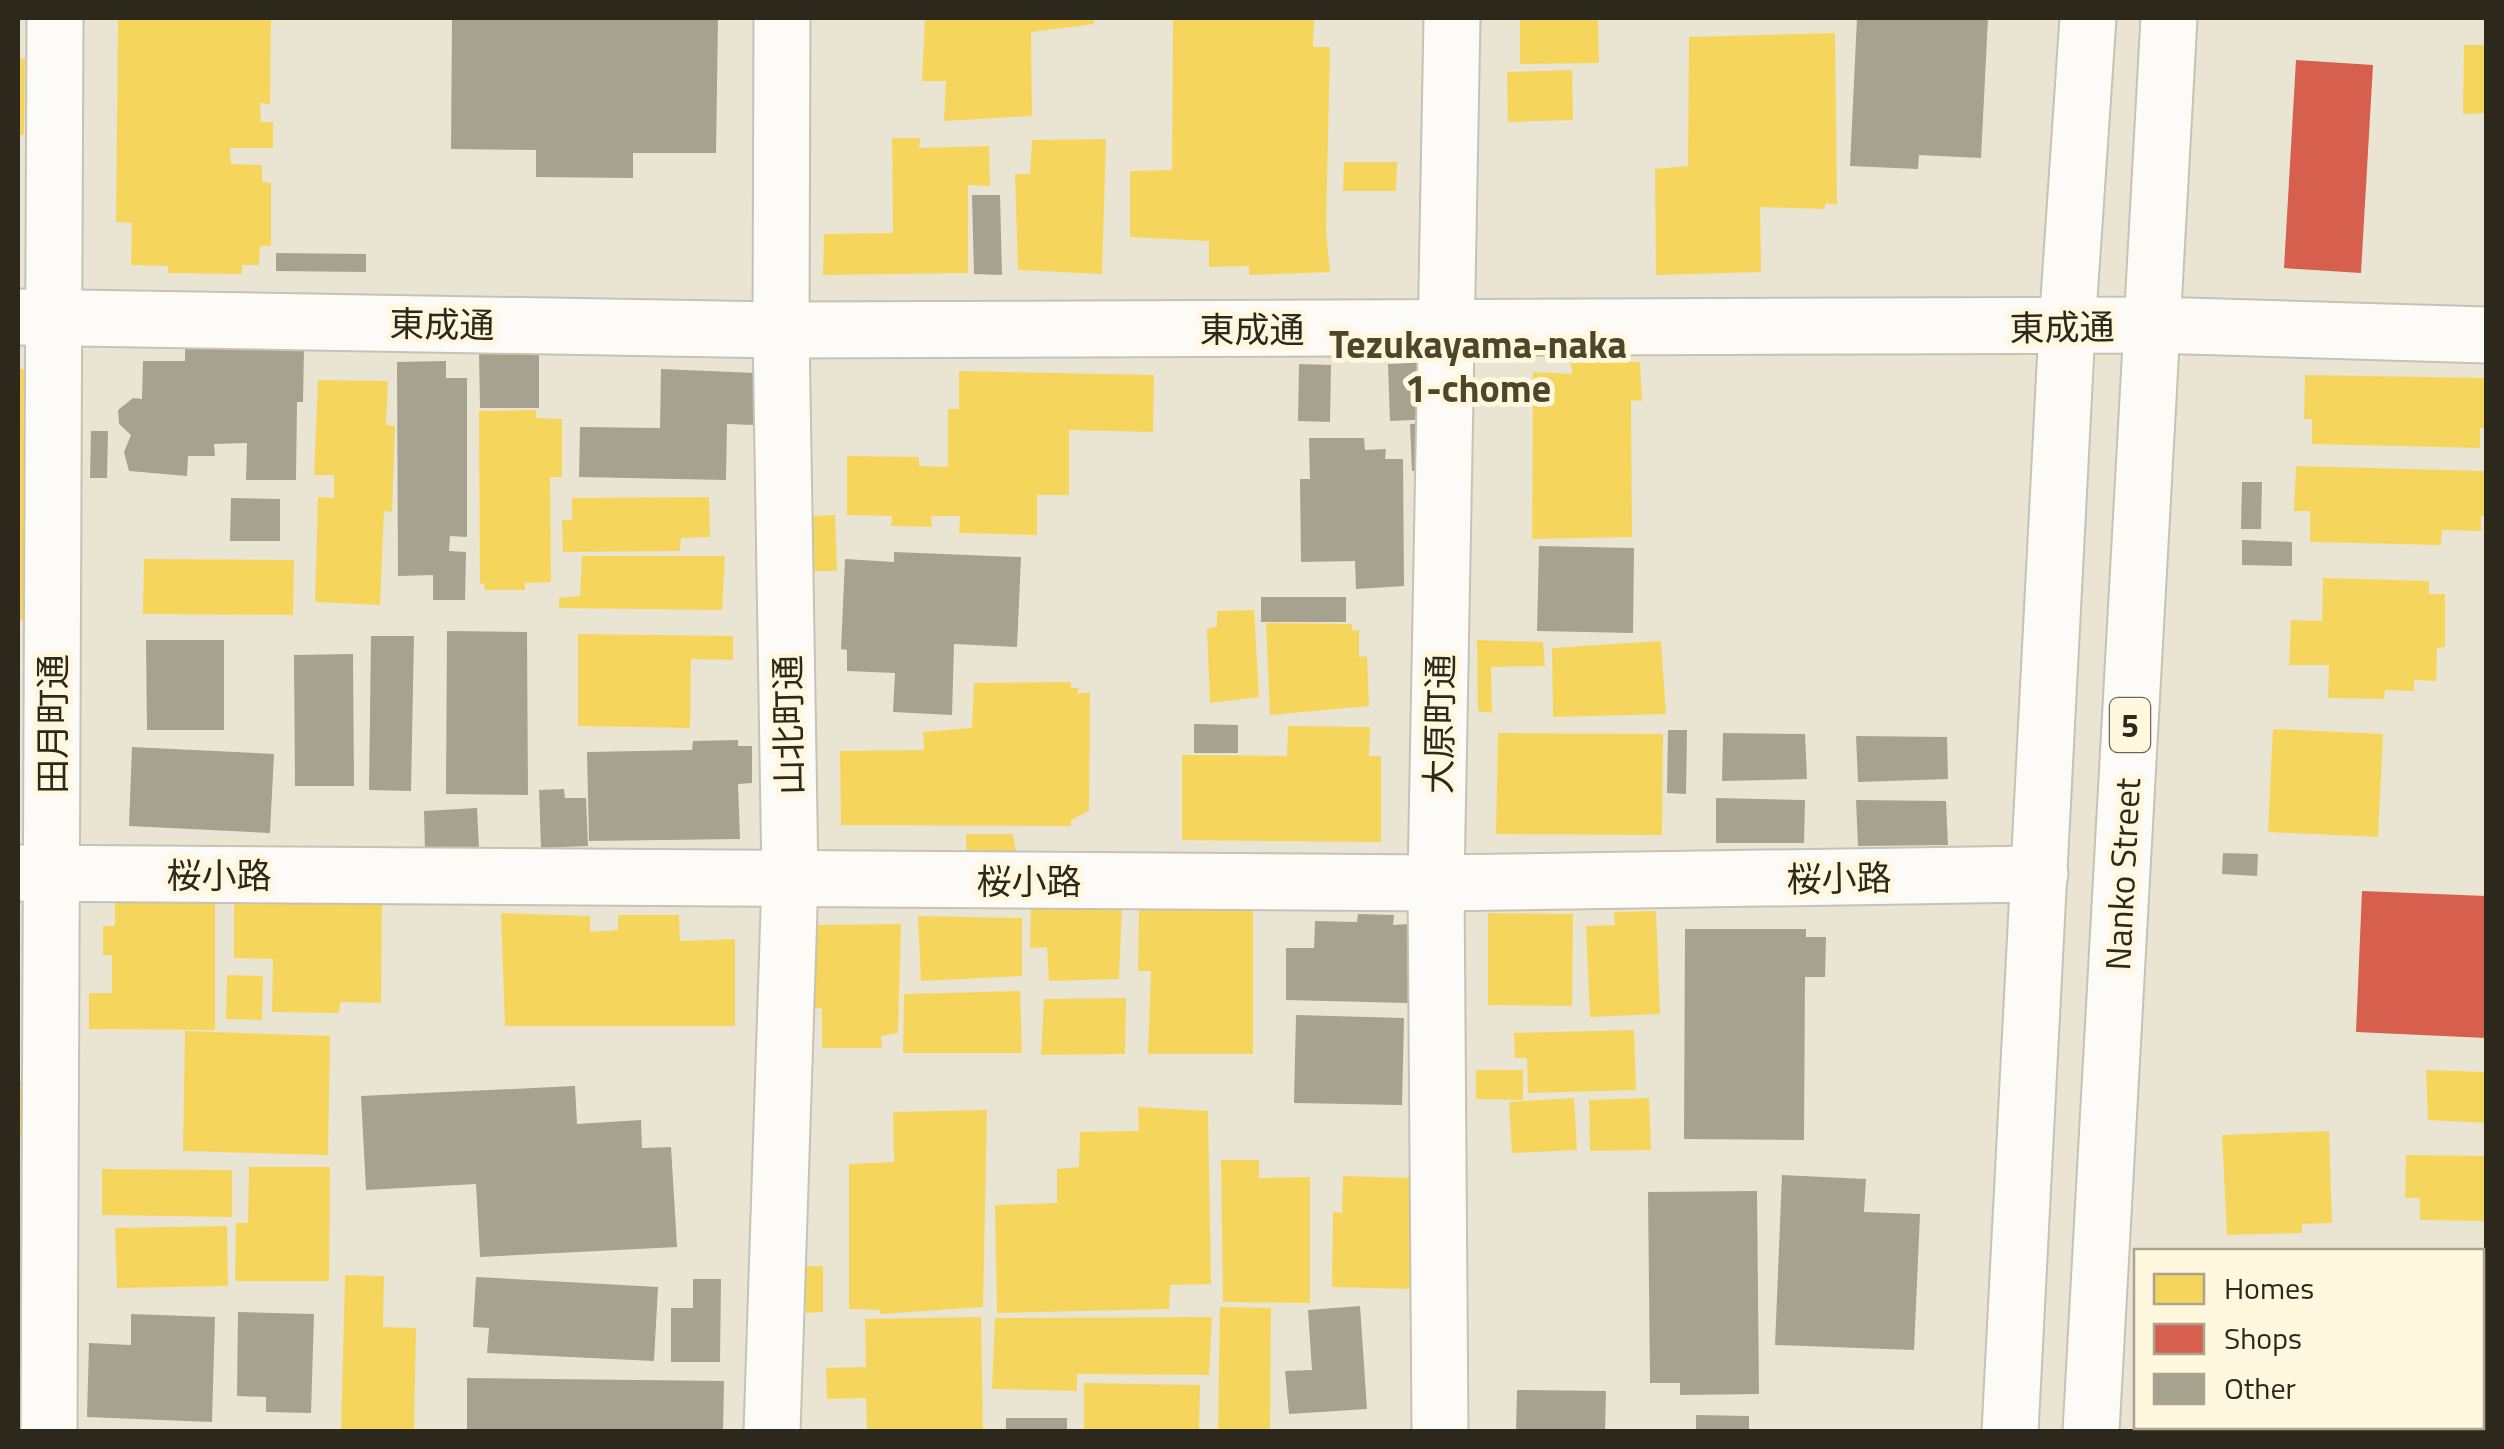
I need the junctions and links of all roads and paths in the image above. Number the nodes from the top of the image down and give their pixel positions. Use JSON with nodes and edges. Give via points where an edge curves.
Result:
{"nodes":[{"id":1,"x":55,"y":18,"type":"edge"},
{"id":2,"x":782,"y":18,"type":"edge"},
{"id":3,"x":1452,"y":18,"type":"edge"},
{"id":4,"x":2088,"y":18,"type":"edge"},
{"id":5,"x":2170,"y":18,"type":"edge"},
{"id":6,"x":36,"y":317,"type":"edge"},
{"id":7,"x":2154,"y":325,"type":"junction"},
{"id":8,"x":1446,"y":328,"type":"junction"},
{"id":9,"x":2067,"y":328,"type":"junction"},
{"id":10,"x":781,"y":330,"type":"junction"},
{"id":11,"x":2486,"y":336,"type":"edge"},
{"id":12,"x":34,"y":873,"type":"edge"},
{"id":13,"x":2040,"y":874,"type":"junction"},
{"id":14,"x":790,"y":879,"type":"junction"},
{"id":15,"x":1436,"y":884,"type":"junction"},
{"id":16,"x":34,"y":1258,"type":"edge"},
{"id":17,"x":49,"y":1432,"type":"edge"},
{"id":18,"x":772,"y":1432,"type":"edge"},
{"id":19,"x":1440,"y":1432,"type":"edge"},
{"id":20,"x":2010,"y":1432,"type":"edge"},
{"id":21,"x":2091,"y":1432,"type":"edge"}],
"edges":[{"from":1,"to":6,"type":"street","name":"田月町通"},
{"from":2,"to":10,"type":"street","name":"山北町通"},
{"from":3,"to":8,"type":"street","name":"大原町通"},
{"from":4,"to":9,"type":"street"},
{"from":5,"to":7,"type":"street","name":"Nanko Street","number":"5"},
{"from":6,"to":10,"type":"street","name":"東成通"},
{"from":6,"to":12,"type":"street","name":"田月町通"},
{"from":7,"to":9,"type":"street","name":"東成通"},
{"from":7,"to":11,"type":"street","name":"東成通"},
{"from":7,"to":21,"type":"street","name":"Nanko Street","number":"5"},
{"from":8,"to":9,"type":"street","name":"東成通"},
{"from":8,"to":10,"type":"street","name":"東成通"},
{"from":8,"to":15,"type":"street","name":"大原町通"},
{"from":9,"to":13,"type":"street"},
{"from":10,"to":14,"type":"street","name":"山北町通"},
{"from":12,"to":14,"type":"street","name":"桜小路"},
{"from":12,"to":16,"type":"street","name":"田月町通"},
{"from":13,"to":15,"type":"street","name":"桜小路"},
{"from":13,"to":20,"type":"street"},
{"from":14,"to":15,"type":"street","name":"桜小路"},
{"from":14,"to":18,"type":"street","name":"山北町通"},
{"from":15,"to":19,"type":"street","name":"大原町通"},
{"from":16,"to":17,"type":"street","name":"田月町通"}]}
